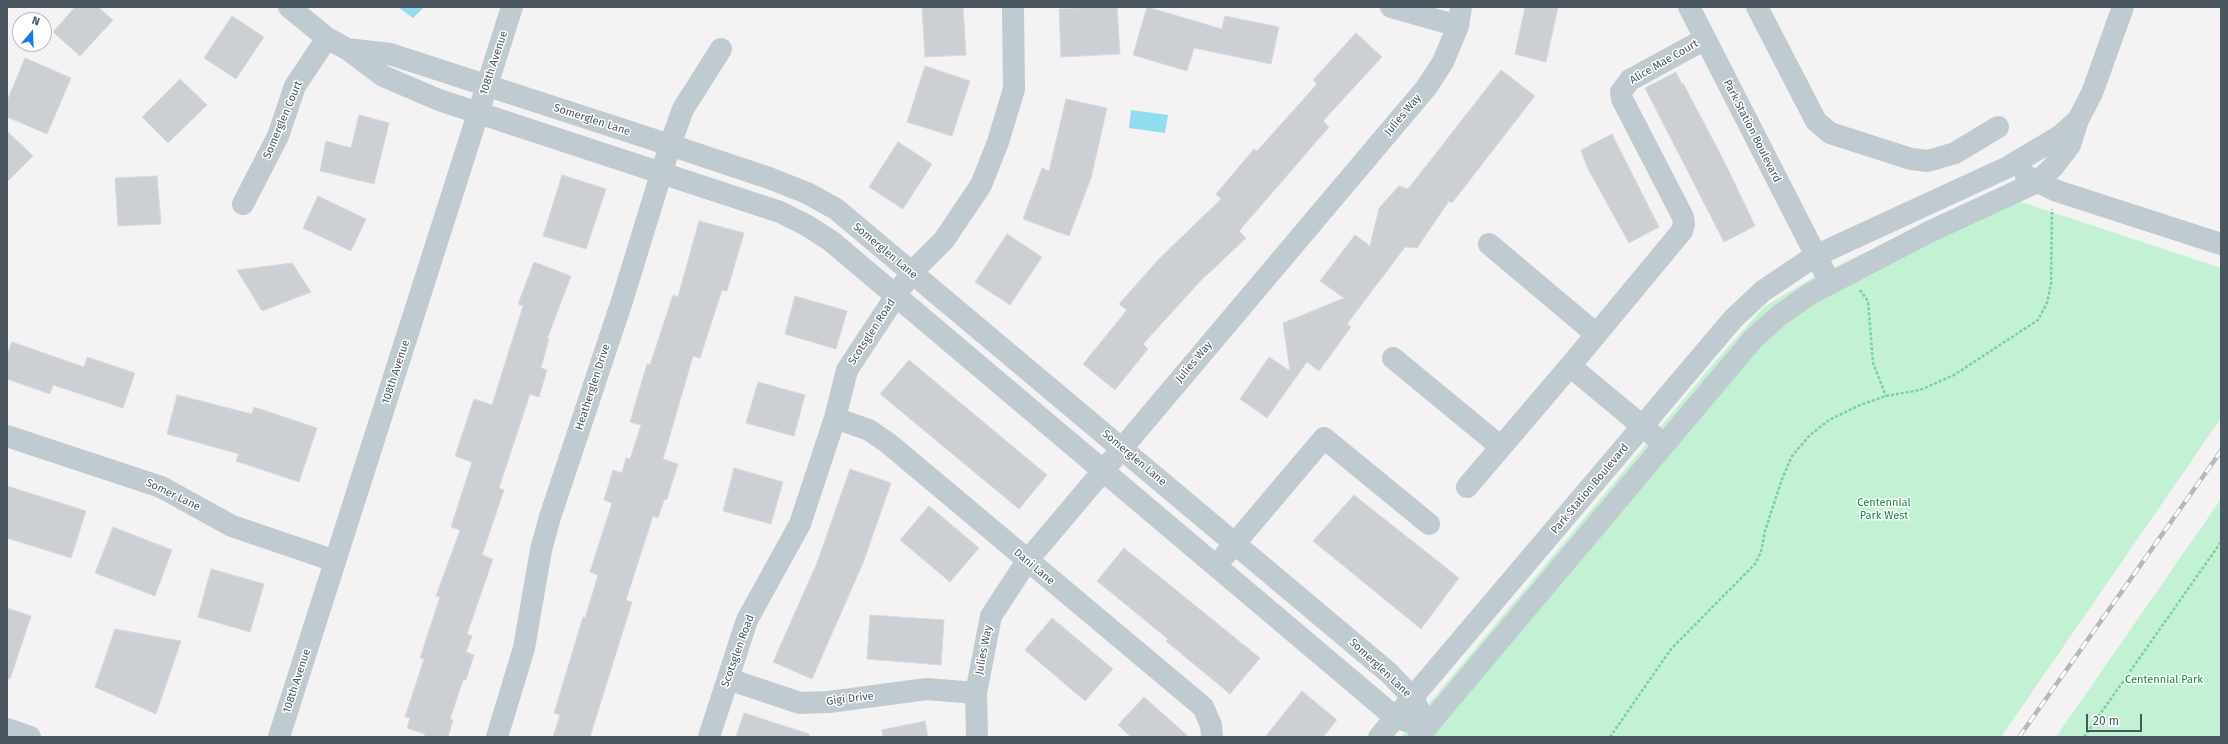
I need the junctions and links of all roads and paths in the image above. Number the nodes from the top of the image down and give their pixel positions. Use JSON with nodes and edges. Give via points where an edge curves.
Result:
{"nodes":[{"id":1,"x":289,"y":7,"type":"edge"},
{"id":2,"x":512,"y":7,"type":"edge"},
{"id":3,"x":1014,"y":7,"type":"edge"},
{"id":4,"x":1391,"y":7,"type":"edge"},
{"id":5,"x":1689,"y":7,"type":"edge"},
{"id":6,"x":1757,"y":7,"type":"edge"},
{"id":7,"x":2123,"y":7,"type":"edge"},
{"id":8,"x":1459,"y":17,"type":"edge"},
{"id":9,"x":326,"y":38,"type":"junction"},
{"id":10,"x":1705,"y":39,"type":"junction"},
{"id":11,"x":347,"y":49,"type":"junction"},
{"id":12,"x":721,"y":49,"type":"dead end"},
{"id":13,"x":487,"y":86,"type":"junction"},
{"id":14,"x":478,"y":115,"type":"junction"},
{"id":15,"x":2078,"y":120,"type":"junction"},
{"id":16,"x":1998,"y":127,"type":"dead end"},
{"id":17,"x":670,"y":144,"type":"junction"},
{"id":18,"x":2008,"y":167,"type":"junction"},
{"id":19,"x":661,"y":174,"type":"junction"},
{"id":20,"x":2037,"y":182,"type":"junction"},
{"id":21,"x":243,"y":204,"type":"dead end"},
{"id":22,"x":2059,"y":207,"type":"dead end"},
{"id":23,"x":1489,"y":244,"type":"dead end"},
{"id":24,"x":2221,"y":244,"type":"edge"},
{"id":25,"x":1815,"y":256,"type":"junction"},
{"id":26,"x":1852,"y":272,"type":"junction"},
{"id":27,"x":911,"y":273,"type":"junction"},
{"id":28,"x":1830,"y":283,"type":"junction"},
{"id":29,"x":896,"y":296,"type":"junction"},
{"id":30,"x":1596,"y":334,"type":"junction"},
{"id":31,"x":1394,"y":358,"type":"dead end"},
{"id":32,"x":1570,"y":366,"type":"junction"},
{"id":33,"x":1886,"y":396,"type":"junction"},
{"id":34,"x":834,"y":418,"type":"junction"},
{"id":35,"x":1643,"y":426,"type":"junction"},
{"id":36,"x":7,"y":436,"type":"edge"},
{"id":37,"x":1665,"y":445,"type":"junction"},
{"id":38,"x":1121,"y":447,"type":"junction"},
{"id":39,"x":1501,"y":447,"type":"junction"},
{"id":40,"x":1103,"y":469,"type":"junction"},
{"id":41,"x":1467,"y":487,"type":"dead end"},
{"id":42,"x":1429,"y":524,"type":"dead end"},
{"id":43,"x":2221,"y":542,"type":"edge"},
{"id":44,"x":1234,"y":543,"type":"junction"},
{"id":45,"x":1027,"y":560,"type":"junction"},
{"id":46,"x":335,"y":561,"type":"junction"},
{"id":47,"x":1216,"y":565,"type":"junction"},
{"id":48,"x":728,"y":679,"type":"junction"},
{"id":49,"x":976,"y":693,"type":"junction"},
{"id":50,"x":1413,"y":698,"type":"junction"},
{"id":51,"x":1396,"y":718,"type":"junction"},
{"id":52,"x":7,"y":729,"type":"edge"},
{"id":53,"x":1423,"y":732,"type":"edge"},
{"id":54,"x":30,"y":737,"type":"edge"},
{"id":55,"x":279,"y":737,"type":"edge"},
{"id":56,"x":497,"y":737,"type":"edge"},
{"id":57,"x":709,"y":737,"type":"edge"},
{"id":58,"x":977,"y":737,"type":"edge"},
{"id":59,"x":1212,"y":737,"type":"edge"},
{"id":60,"x":1379,"y":737,"type":"edge"},
{"id":61,"x":1610,"y":737,"type":"edge"},
{"id":62,"x":2084,"y":737,"type":"edge"}],
"edges":[{"from":1,"to":9,"type":"street","name":"Somerglen Lane"},
{"from":2,"to":13,"type":"street","name":"108th Avenue"},
{"from":3,"to":27,"type":"street","name":"Scotsglen Road","via":[[1014,89],[998,142],[981,185],[944,240]]},
{"from":4,"to":8,"type":"street"},
{"from":5,"to":10,"type":"street","name":"Park Station Boulevard"},
{"from":6,"to":16,"type":"street","via":[[1816,121],[1830,133],[1911,160],[1928,161],[1955,153]]},
{"from":7,"to":15,"type":"street","via":[[2092,93]]},
{"from":8,"to":38,"type":"street","name":"Julies Way","via":[[1443,62],[1426,88]]},
{"from":9,"to":11,"type":"street","name":"Somerglen Lane"},
{"from":9,"to":21,"type":"street","name":"Somerglen Court","via":[[295,86],[278,136]]},
{"from":10,"to":25,"type":"street","name":"Park Station Boulevard"},
{"from":10,"to":30,"type":"street","name":"Alice Mae Court","via":[[1630,80],[1621,92],[1622,99],[1683,217],[1684,224],[1682,231]]},
{"from":11,"to":13,"type":"street","name":"Somerglen Lane","via":[[390,54]]},
{"from":11,"to":14,"type":"street","name":"Somerglen Lane","via":[[383,76]]},
{"from":12,"to":17,"type":"street","name":"Heatherglen Drive","via":[[683,110]]},
{"from":13,"to":14,"type":"street","name":"108th Avenue"},
{"from":13,"to":17,"type":"street","name":"Somerglen Lane"},
{"from":14,"to":19,"type":"street","name":"Somerglen Lane"},
{"from":14,"to":46,"type":"street","name":"108th Avenue"},
{"from":15,"to":18,"type":"street","via":[[2060,136]]},
{"from":15,"to":20,"type":"street","via":[[2070,145]]},
{"from":17,"to":19,"type":"street","name":"Heatherglen Drive"},
{"from":17,"to":27,"type":"street","name":"Somerglen Lane","via":[[807,193],[836,209]]},
{"from":18,"to":20,"type":"street"},
{"from":18,"to":25,"type":"street"},
{"from":19,"to":29,"type":"street","name":"Somerglen Lane","via":[[780,212],[806,224],[831,241]]},
{"from":19,"to":56,"type":"street","name":"Heatherglen Drive","via":[[550,517],[541,550],[524,648]]},
{"from":20,"to":24,"type":"street","via":[[2057,191]]},
{"from":20,"to":26,"type":"street"},
{"from":22,"to":33,"type":"path","via":[[2052,205],[2051,284],[2047,303],[2038,320],[1954,375],[1920,390]]},
{"from":23,"to":30,"type":"street"},
{"from":25,"to":28,"type":"street","name":"Park Station Boulevard"},
{"from":25,"to":35,"type":"street","name":"Park Station Boulevard","via":[[1763,291],[1733,319]]},
{"from":26,"to":28,"type":"street"},
{"from":26,"to":33,"type":"path","via":[[1868,301],[1873,363]]},
{"from":27,"to":29,"type":"street","name":"Scotsglen Road"},
{"from":27,"to":38,"type":"street","name":"Somerglen Lane"},
{"from":28,"to":37,"type":"street","via":[[1780,315],[1754,338]]},
{"from":29,"to":34,"type":"street","name":"Scotsglen Road","via":[[847,370]]},
{"from":29,"to":40,"type":"street","name":"Somerglen Lane"},
{"from":30,"to":32,"type":"street"},
{"from":31,"to":39,"type":"street"},
{"from":32,"to":35,"type":"street"},
{"from":32,"to":39,"type":"street"},
{"from":33,"to":61,"type":"path","via":[[1829,420],[1810,435],[1792,456],[1782,479],[1761,552],[1755,564],[1671,649]]},
{"from":34,"to":45,"type":"street","name":"Dani Lane","via":[[869,430],[888,443]]},
{"from":34,"to":48,"type":"street","name":"Scotsglen Road","via":[[800,524],[747,620]]},
{"from":35,"to":37,"type":"street"},
{"from":35,"to":50,"type":"street","name":"Park Station Boulevard"},
{"from":36,"to":46,"type":"street","name":"Somer Lane","via":[[161,487],[232,526]]},
{"from":37,"to":53,"type":"street"},
{"from":38,"to":40,"type":"street","name":"Julies Way"},
{"from":38,"to":44,"type":"street","name":"Somerglen Lane"},
{"from":39,"to":41,"type":"street"},
{"from":40,"to":45,"type":"street","name":"Julies Way"},
{"from":40,"to":47,"type":"street","name":"Somerglen Lane"},
{"from":42,"to":44,"type":"street","via":[[1324,438]]},
{"from":43,"to":62,"type":"path"},
{"from":44,"to":47,"type":"street"},
{"from":44,"to":50,"type":"street","name":"Somerglen Lane","via":[[1389,673]]},
{"from":45,"to":49,"type":"street","name":"Julies Way","via":[[991,616]]},
{"from":45,"to":59,"type":"street","name":"Dani Lane","via":[[1203,707],[1211,725]]},
{"from":46,"to":55,"type":"street","name":"108th Avenue"},
{"from":47,"to":51,"type":"street","name":"Somerglen Lane"},
{"from":48,"to":49,"type":"street","name":"Gigi Drive","via":[[800,703],[830,702],[926,689]]},
{"from":48,"to":57,"type":"street","name":"Scotsglen Road"},
{"from":49,"to":58,"type":"street","name":"Julies Way"},
{"from":50,"to":51,"type":"street","name":"Park Station Boulevard"},
{"from":50,"to":53,"type":"street","name":"Somerglen Lane"},
{"from":51,"to":53,"type":"street","name":"Somerglen Lane"},
{"from":51,"to":60,"type":"street","name":"Park Station Boulevard"},
{"from":52,"to":54,"type":"street"}]}
